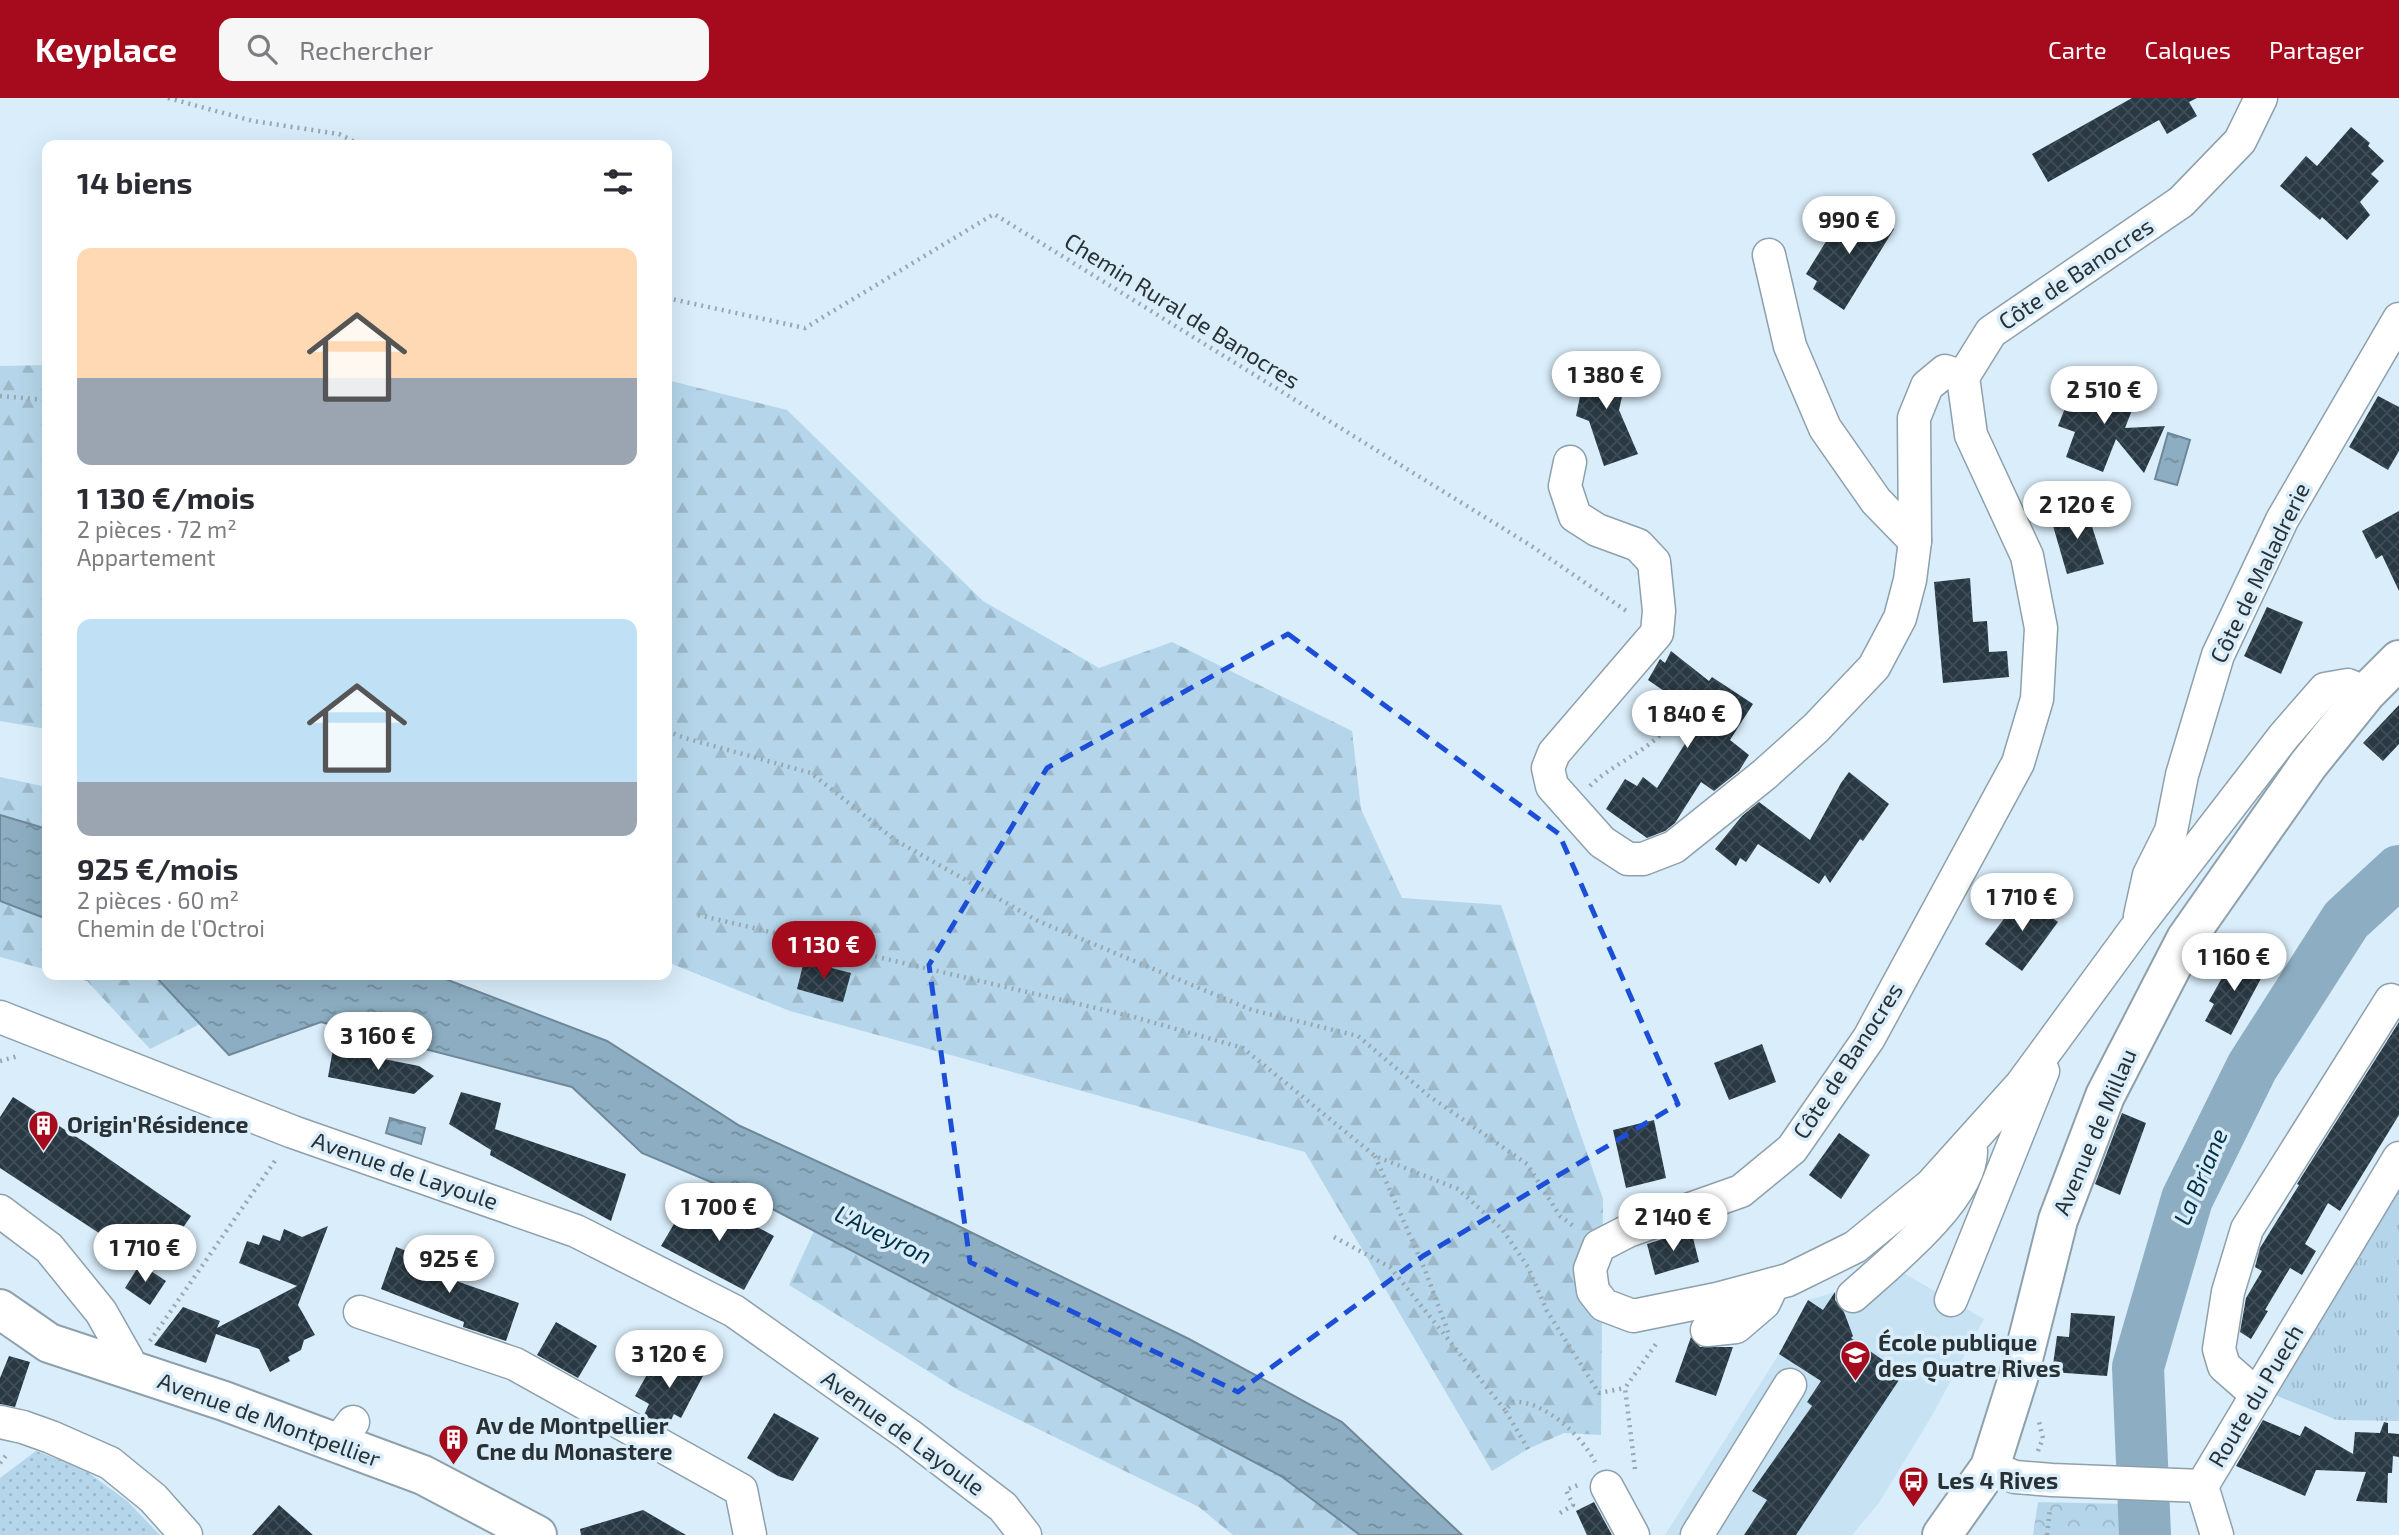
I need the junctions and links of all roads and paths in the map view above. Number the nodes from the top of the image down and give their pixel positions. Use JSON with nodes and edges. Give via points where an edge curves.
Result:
{"nodes":[{"id":1,"x":168,"y":98,"type":"edge"},
{"id":2,"x":2261,"y":98,"type":"edge"},
{"id":3,"x":351,"y":140,"type":"edge"},
{"id":4,"x":1769,"y":255,"type":"dead end"},
{"id":5,"x":672,"y":299,"type":"edge"},
{"id":6,"x":2399,"y":319,"type":"edge"},
{"id":7,"x":1963,"y":377,"type":"junction"},
{"id":8,"x":0,"y":396,"type":"edge"},
{"id":9,"x":42,"y":400,"type":"edge"},
{"id":10,"x":1570,"y":462,"type":"dead end"},
{"id":11,"x":1915,"y":541,"type":"junction"},
{"id":12,"x":1657,"y":633,"type":"junction"},
{"id":13,"x":2399,"y":660,"type":"edge"},
{"id":14,"x":2367,"y":692,"type":"junction"},
{"id":15,"x":1692,"y":693,"type":"dead end"},
{"id":16,"x":672,"y":733,"type":"edge"},
{"id":17,"x":1570,"y":807,"type":"junction"},
{"id":18,"x":698,"y":915,"type":"dead end"},
{"id":19,"x":2138,"y":924,"type":"junction"},
{"id":20,"x":2391,"y":1000,"type":"dead end"},
{"id":21,"x":0,"y":1017,"type":"edge"},
{"id":22,"x":2044,"y":1054,"type":"junction"},
{"id":23,"x":1971,"y":1141,"type":"junction"},
{"id":24,"x":282,"y":1150,"type":"dead end"},
{"id":25,"x":1375,"y":1156,"type":"junction"},
{"id":26,"x":2399,"y":1158,"type":"edge"},
{"id":27,"x":0,"y":1211,"type":"edge"},
{"id":28,"x":1334,"y":1237,"type":"dead end"},
{"id":29,"x":1599,"y":1246,"type":"junction"},
{"id":30,"x":1773,"y":1284,"type":"junction"},
{"id":31,"x":1853,"y":1296,"type":"dead end"},
{"id":32,"x":1951,"y":1300,"type":"dead end"},
{"id":33,"x":0,"y":1309,"type":"edge"},
{"id":34,"x":360,"y":1312,"type":"dead end"},
{"id":35,"x":1707,"y":1329,"type":"dead end"},
{"id":36,"x":1451,"y":1341,"type":"junction"},
{"id":37,"x":1649,"y":1352,"type":"dead end"},
{"id":38,"x":138,"y":1361,"type":"junction"},
{"id":39,"x":1790,"y":1385,"type":"dead end"},
{"id":40,"x":1625,"y":1388,"type":"junction"},
{"id":41,"x":2257,"y":1395,"type":"junction"},
{"id":42,"x":1505,"y":1410,"type":"junction"},
{"id":43,"x":0,"y":1422,"type":"edge"},
{"id":44,"x":1528,"y":1449,"type":"dead end"},
{"id":45,"x":1990,"y":1467,"type":"junction"},
{"id":46,"x":1635,"y":1469,"type":"dead end"},
{"id":47,"x":2195,"y":1485,"type":"junction"},
{"id":48,"x":1607,"y":1487,"type":"joint"},
{"id":49,"x":1570,"y":1489,"type":"dead end"},
{"id":50,"x":2051,"y":1502,"type":"dead end"},
{"id":51,"x":1560,"y":1513,"type":"dead end"},
{"id":52,"x":186,"y":1535,"type":"edge"},
{"id":53,"x":537,"y":1535,"type":"edge"},
{"id":54,"x":750,"y":1535,"type":"edge"},
{"id":55,"x":1025,"y":1535,"type":"edge"},
{"id":56,"x":1633,"y":1535,"type":"edge"},
{"id":57,"x":1697,"y":1535,"type":"edge"},
{"id":58,"x":1942,"y":1535,"type":"edge"},
{"id":59,"x":2047,"y":1535,"type":"edge"},
{"id":60,"x":2217,"y":1535,"type":"edge"}],
"edges":[{"from":1,"to":3,"type":"path"},
{"from":2,"to":7,"type":"street","name":"Côte de Banocres","via":[[2240,141],[2181,202],[1991,332]]},
{"from":4,"to":11,"type":"street","via":[[1790,346],[1825,428],[1876,501]]},
{"from":5,"to":12,"type":"path","name":"Chemin Rural de Banocres","via":[[805,328],[994,214],[1530,545]]},
{"from":6,"to":19,"type":"street","name":"Côte de Maladrerie","via":[[2282,520],[2218,654],[2182,775],[2171,831],[2149,875]]},
{"from":7,"to":11,"type":"street","via":[[1945,371],[1927,386],[1914,418]]},
{"from":7,"to":29,"type":"street","name":"Côte de Banocres","via":[[1971,435],[2027,556],[2041,628],[2037,699],[2018,763],[1869,1038],[1791,1149],[1741,1191]]},
{"from":8,"to":9,"type":"path"},
{"from":10,"to":12,"type":"street","via":[[1565,486],[1575,516],[1637,545],[1654,562]]},
{"from":11,"to":17,"type":"street","via":[[1900,618],[1874,667],[1765,774],[1674,847],[1643,859],[1629,859],[1602,842]]},
{"from":12,"to":17,"type":"street","via":[[1554,753],[1548,768],[1552,786]]},
{"from":13,"to":14,"type":"main road","name":"Avenue de Millau"},
{"from":14,"to":19,"type":"street","via":[[2348,685],[2325,689]]},
{"from":14,"to":45,"type":"main road","name":"Avenue de Millau","via":[[2308,765],[2186,939],[2105,1096],[2058,1220],[2019,1375]]},
{"from":15,"to":17,"type":"path","via":[[1659,737],[1599,778]]},
{"from":16,"to":29,"type":"path","via":[[811,773],[895,840],[1038,921],[1252,1010],[1358,1036],[1429,1096],[1527,1164],[1560,1216]]},
{"from":18,"to":25,"type":"path","via":[[1133,1017],[1243,1048]]},
{"from":19,"to":22,"type":"street"},
{"from":20,"to":41,"type":"street","via":[[2247,1229],[2228,1292],[2219,1349],[2224,1366]]},
{"from":21,"to":55,"type":"street","name":"Avenue de Layoule","via":[[293,1132],[576,1231],[734,1311],[1003,1507]]},
{"from":22,"to":23,"type":"street"},
{"from":22,"to":32,"type":"street","via":[[2044,1069]]},
{"from":23,"to":30,"type":"street","via":[[1931,1185],[1855,1247]]},
{"from":23,"to":31,"type":"street","via":[[1971,1160],[1962,1183],[1926,1230]]},
{"from":24,"to":38,"type":"path"},
{"from":25,"to":36,"type":"path"},
{"from":25,"to":40,"type":"path","via":[[1458,1189],[1502,1229],[1599,1393]]},
{"from":26,"to":41,"type":"street","name":"Route du Puech"},
{"from":27,"to":38,"type":"street","via":[[49,1248],[101,1312],[127,1358]]},
{"from":28,"to":36,"type":"path","via":[[1390,1267]]},
{"from":29,"to":30,"type":"street","via":[[1590,1269],[1593,1291],[1604,1305],[1633,1316]]},
{"from":30,"to":35,"type":"street","via":[[1764,1303],[1735,1327]]},
{"from":33,"to":38,"type":"main road","name":"Avenue de Montpellier","via":[[49,1343]]},
{"from":34,"to":54,"type":"street","via":[[514,1364],[741,1489]]},
{"from":36,"to":42,"type":"path"},
{"from":37,"to":40,"type":"path"},
{"from":38,"to":53,"type":"main road","name":"Avenue de Montpellier","via":[[224,1401],[345,1432],[429,1466]]},
{"from":39,"to":57,"type":"street"},
{"from":40,"to":46,"type":"path"},
{"from":41,"to":47,"type":"street","name":"Route du Puech"},
{"from":42,"to":44,"type":"path"},
{"from":42,"to":48,"type":"path","via":[[1522,1401],[1566,1425],[1590,1453]]},
{"from":43,"to":52,"type":"street","via":[[51,1437],[110,1463],[153,1498]]},
{"from":45,"to":47,"type":"street","name":"Route du Puech","via":[[2015,1477]]},
{"from":45,"to":58,"type":"main road","name":"Avenue de Millau"},
{"from":47,"to":60,"type":"street"},
{"from":48,"to":56,"type":"street"},
{"from":49,"to":51,"type":"path","via":[[1566,1490],[1573,1505]]},
{"from":50,"to":59,"type":"path"}]}
